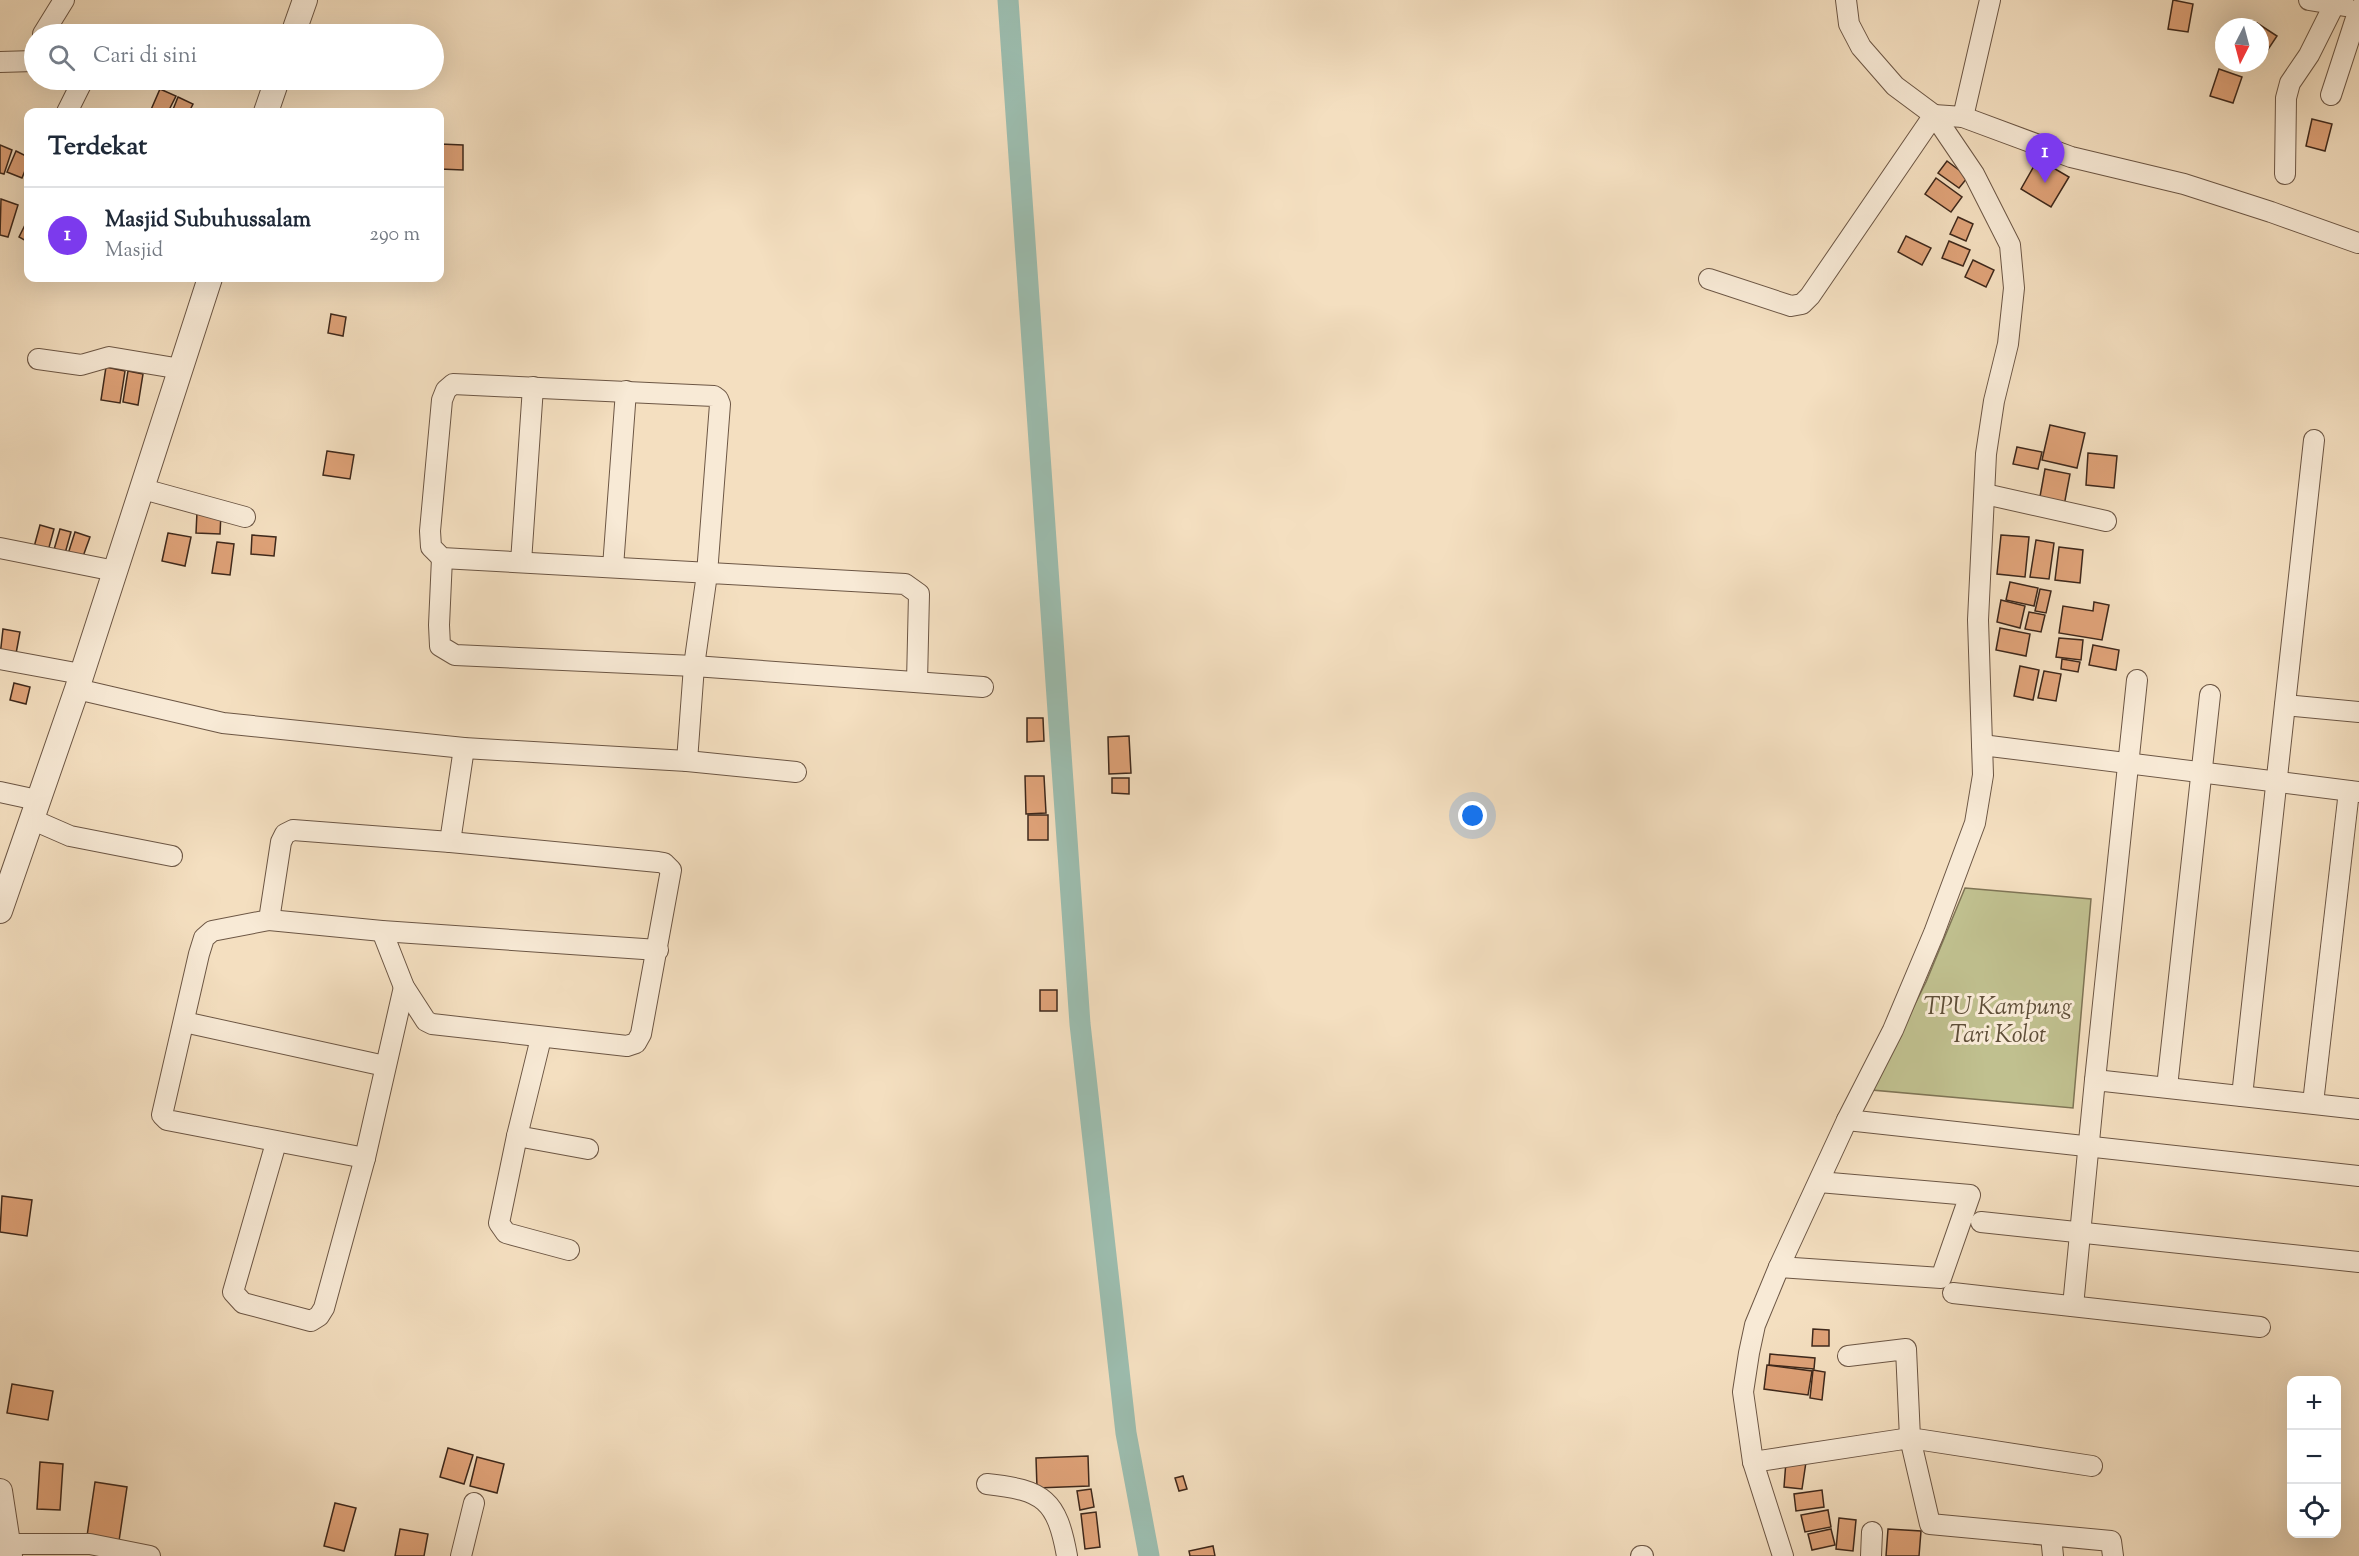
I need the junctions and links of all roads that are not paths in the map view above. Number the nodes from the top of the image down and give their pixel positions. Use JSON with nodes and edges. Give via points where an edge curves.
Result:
{"nodes":[{"id":1,"x":64,"y":0,"type":"edge"},
{"id":2,"x":305,"y":0,"type":"edge"},
{"id":3,"x":1846,"y":0,"type":"edge"},
{"id":4,"x":1990,"y":0,"type":"edge"},
{"id":5,"x":2309,"y":0,"type":"edge"},
{"id":6,"x":2334,"y":5,"type":"junction"},
{"id":7,"x":2359,"y":9,"type":"edge"},
{"id":8,"x":49,"y":24,"type":"edge"},
{"id":9,"x":297,"y":24,"type":"edge"},
{"id":10,"x":24,"y":58,"type":"edge"},
{"id":11,"x":0,"y":62,"type":"edge"},
{"id":12,"x":79,"y":90,"type":"edge"},
{"id":13,"x":274,"y":90,"type":"edge"},
{"id":14,"x":2331,"y":95,"type":"dead end"},
{"id":15,"x":69,"y":108,"type":"edge"},
{"id":16,"x":267,"y":108,"type":"edge"},
{"id":17,"x":1934,"y":115,"type":"junction"},
{"id":18,"x":1963,"y":117,"type":"junction"},
{"id":19,"x":2285,"y":174,"type":"dead end"},
{"id":20,"x":2358,"y":243,"type":"edge"},
{"id":21,"x":1709,"y":279,"type":"dead end"},
{"id":22,"x":209,"y":282,"type":"edge"},
{"id":23,"x":38,"y":359,"type":"dead end"},
{"id":24,"x":181,"y":369,"type":"junction"},
{"id":25,"x":533,"y":387,"type":"junction"},
{"id":26,"x":626,"y":391,"type":"junction"},
{"id":27,"x":2313,"y":440,"type":"dead end"},
{"id":28,"x":142,"y":489,"type":"junction"},
{"id":29,"x":1985,"y":494,"type":"junction"},
{"id":30,"x":245,"y":517,"type":"dead end"},
{"id":31,"x":2106,"y":521,"type":"dead end"},
{"id":32,"x":0,"y":548,"type":"edge"},
{"id":33,"x":441,"y":558,"type":"junction"},
{"id":34,"x":521,"y":562,"type":"junction"},
{"id":35,"x":613,"y":567,"type":"junction"},
{"id":36,"x":115,"y":571,"type":"junction"},
{"id":37,"x":707,"y":574,"type":"junction"},
{"id":38,"x":0,"y":659,"type":"edge"},
{"id":39,"x":694,"y":666,"type":"junction"},
{"id":40,"x":2137,"y":680,"type":"dead end"},
{"id":41,"x":79,"y":681,"type":"junction"},
{"id":42,"x":917,"y":682,"type":"junction"},
{"id":43,"x":983,"y":687,"type":"dead end"},
{"id":44,"x":2210,"y":695,"type":"dead end"},
{"id":45,"x":2285,"y":705,"type":"junction"},
{"id":46,"x":2359,"y":712,"type":"edge"},
{"id":47,"x":1982,"y":746,"type":"junction"},
{"id":48,"x":464,"y":748,"type":"junction"},
{"id":49,"x":687,"y":761,"type":"junction"},
{"id":50,"x":2126,"y":765,"type":"junction"},
{"id":51,"x":796,"y":772,"type":"dead end"},
{"id":52,"x":2201,"y":774,"type":"junction"},
{"id":53,"x":2276,"y":783,"type":"junction"},
{"id":54,"x":0,"y":792,"type":"edge"},
{"id":55,"x":2354,"y":792,"type":"edge"},
{"id":56,"x":34,"y":810,"type":"junction"},
{"id":57,"x":450,"y":842,"type":"junction"},
{"id":58,"x":172,"y":856,"type":"dead end"},
{"id":59,"x":0,"y":911,"type":"edge"},
{"id":60,"x":269,"y":920,"type":"junction"},
{"id":61,"x":382,"y":931,"type":"junction"},
{"id":62,"x":658,"y":950,"type":"junction"},
{"id":63,"x":404,"y":987,"type":"junction"},
{"id":64,"x":184,"y":1022,"type":"junction"},
{"id":65,"x":541,"y":1038,"type":"junction"},
{"id":66,"x":385,"y":1066,"type":"junction"},
{"id":67,"x":2095,"y":1080,"type":"junction"},
{"id":68,"x":2167,"y":1087,"type":"junction"},
{"id":69,"x":2242,"y":1096,"type":"junction"},
{"id":70,"x":2313,"y":1103,"type":"junction"},
{"id":71,"x":2359,"y":1109,"type":"edge"},
{"id":72,"x":1847,"y":1120,"type":"junction"},
{"id":73,"x":517,"y":1136,"type":"junction"},
{"id":74,"x":276,"y":1143,"type":"junction"},
{"id":75,"x":2089,"y":1145,"type":"junction"},
{"id":76,"x":588,"y":1149,"type":"dead end"},
{"id":77,"x":365,"y":1158,"type":"junction"},
{"id":78,"x":2359,"y":1176,"type":"edge"},
{"id":79,"x":1819,"y":1182,"type":"junction"},
{"id":80,"x":1981,"y":1222,"type":"dead end"},
{"id":81,"x":2080,"y":1232,"type":"junction"},
{"id":82,"x":569,"y":1250,"type":"dead end"},
{"id":83,"x":2359,"y":1262,"type":"edge"},
{"id":84,"x":1779,"y":1267,"type":"junction"},
{"id":85,"x":1953,"y":1293,"type":"dead end"},
{"id":86,"x":2073,"y":1306,"type":"junction"},
{"id":87,"x":2260,"y":1327,"type":"dead end"},
{"id":88,"x":1848,"y":1356,"type":"dead end"},
{"id":89,"x":1910,"y":1438,"type":"junction"},
{"id":90,"x":1753,"y":1462,"type":"junction"},
{"id":91,"x":2091,"y":1466,"type":"dead end"},
{"id":92,"x":987,"y":1484,"type":"dead end"},
{"id":93,"x":0,"y":1491,"type":"edge"},
{"id":94,"x":474,"y":1503,"type":"dead end"},
{"id":95,"x":1872,"y":1532,"type":"dead end"},
{"id":96,"x":2050,"y":1536,"type":"junction"},
{"id":97,"x":9,"y":1550,"type":"edge"},
{"id":98,"x":150,"y":1556,"type":"edge"},
{"id":99,"x":461,"y":1556,"type":"edge"},
{"id":100,"x":1067,"y":1556,"type":"edge"},
{"id":101,"x":1783,"y":1556,"type":"edge"},
{"id":102,"x":1871,"y":1556,"type":"edge"},
{"id":103,"x":2053,"y":1556,"type":"edge"},
{"id":104,"x":2113,"y":1556,"type":"edge"}],
"edges":[{"from":1,"to":8,"type":"street"},
{"from":2,"to":9,"type":"street"},
{"from":3,"to":17,"type":"street","via":[[1849,24],[1868,57],[1895,86]]},
{"from":4,"to":18,"type":"street"},
{"from":5,"to":6,"type":"street"},
{"from":6,"to":7,"type":"street"},
{"from":6,"to":19,"type":"street","via":[[2290,83],[2286,98]]},
{"from":7,"to":14,"type":"street"},
{"from":10,"to":11,"type":"street"},
{"from":12,"to":15,"type":"street"},
{"from":13,"to":16,"type":"street"},
{"from":17,"to":18,"type":"street"},
{"from":17,"to":21,"type":"street","via":[[1802,304],[1791,306]]},
{"from":17,"to":29,"type":"street","via":[[1992,206],[2010,245],[2014,273],[2008,344],[1986,454]]},
{"from":18,"to":20,"type":"street","via":[[2071,157],[2184,184]]},
{"from":22,"to":24,"type":"street"},
{"from":23,"to":24,"type":"street","via":[[81,364],[109,357]]},
{"from":24,"to":28,"type":"street"},
{"from":25,"to":26,"type":"street"},
{"from":25,"to":33,"type":"street","via":[[453,384],[443,394],[430,542],[433,552]]},
{"from":25,"to":34,"type":"street"},
{"from":26,"to":35,"type":"street"},
{"from":26,"to":37,"type":"street","via":[[714,396],[720,401]]},
{"from":27,"to":45,"type":"street"},
{"from":28,"to":30,"type":"street"},
{"from":28,"to":36,"type":"street"},
{"from":29,"to":31,"type":"street"},
{"from":29,"to":47,"type":"street","via":[[1977,620]]},
{"from":32,"to":36,"type":"street"},
{"from":33,"to":34,"type":"street"},
{"from":33,"to":39,"type":"street","via":[[440,646],[455,655]]},
{"from":34,"to":35,"type":"street"},
{"from":35,"to":37,"type":"street"},
{"from":36,"to":41,"type":"street"},
{"from":37,"to":39,"type":"street"},
{"from":37,"to":42,"type":"street","via":[[905,584],[919,594]]},
{"from":38,"to":41,"type":"street"},
{"from":39,"to":42,"type":"street"},
{"from":39,"to":49,"type":"street"},
{"from":40,"to":50,"type":"street"},
{"from":41,"to":48,"type":"street","via":[[223,723]]},
{"from":41,"to":56,"type":"street"},
{"from":42,"to":43,"type":"street"},
{"from":44,"to":52,"type":"street"},
{"from":45,"to":46,"type":"street"},
{"from":45,"to":53,"type":"street"},
{"from":47,"to":50,"type":"street"},
{"from":47,"to":72,"type":"street","via":[[1980,802],[1965,854],[1893,1030]]},
{"from":48,"to":49,"type":"street"},
{"from":48,"to":57,"type":"street"},
{"from":49,"to":51,"type":"street"},
{"from":50,"to":52,"type":"street"},
{"from":50,"to":67,"type":"street"},
{"from":52,"to":53,"type":"street"},
{"from":52,"to":68,"type":"street"},
{"from":53,"to":55,"type":"street"},
{"from":53,"to":69,"type":"street"},
{"from":54,"to":56,"type":"street"},
{"from":55,"to":70,"type":"street"},
{"from":56,"to":58,"type":"street","via":[[70,836]]},
{"from":56,"to":59,"type":"street"},
{"from":57,"to":60,"type":"street","via":[[288,832],[281,842]]},
{"from":57,"to":62,"type":"street","via":[[664,863],[671,874]]},
{"from":60,"to":61,"type":"street"},
{"from":60,"to":64,"type":"street","via":[[212,931],[204,938]]},
{"from":61,"to":62,"type":"street"},
{"from":61,"to":63,"type":"street"},
{"from":62,"to":65,"type":"street","via":[[636,1043],[627,1046]]},
{"from":63,"to":65,"type":"street","via":[[432,1024]]},
{"from":63,"to":66,"type":"street"},
{"from":64,"to":66,"type":"street"},
{"from":64,"to":74,"type":"street","via":[[162,1115],[167,1120]]},
{"from":65,"to":73,"type":"street"},
{"from":66,"to":77,"type":"street"},
{"from":67,"to":68,"type":"street"},
{"from":67,"to":75,"type":"street"},
{"from":68,"to":69,"type":"street"},
{"from":69,"to":70,"type":"street"},
{"from":70,"to":71,"type":"street"},
{"from":72,"to":75,"type":"street"},
{"from":72,"to":79,"type":"street"},
{"from":73,"to":76,"type":"street"},
{"from":73,"to":82,"type":"street","via":[[499,1218],[501,1226],[506,1233]]},
{"from":74,"to":77,"type":"street"},
{"from":74,"to":77,"type":"street","via":[[233,1292],[243,1303],[311,1321],[324,1308]]},
{"from":75,"to":78,"type":"street"},
{"from":75,"to":81,"type":"street"},
{"from":79,"to":84,"type":"street"},
{"from":79,"to":84,"type":"street","via":[[1970,1196],[1941,1278]]},
{"from":80,"to":81,"type":"street"},
{"from":81,"to":83,"type":"street"},
{"from":81,"to":86,"type":"street"},
{"from":84,"to":90,"type":"street","via":[[1755,1325],[1744,1385]]},
{"from":85,"to":86,"type":"street"},
{"from":86,"to":87,"type":"street"},
{"from":88,"to":89,"type":"street","via":[[1906,1349]]},
{"from":89,"to":90,"type":"street"},
{"from":89,"to":91,"type":"street"},
{"from":89,"to":96,"type":"street","via":[[1930,1524]]},
{"from":90,"to":101,"type":"street"},
{"from":92,"to":100,"type":"street","via":[[1026,1491],[1048,1502],[1062,1526]]},
{"from":93,"to":97,"type":"street"},
{"from":94,"to":99,"type":"street"},
{"from":95,"to":102,"type":"street"},
{"from":96,"to":103,"type":"street"},
{"from":96,"to":104,"type":"street","via":[[2111,1541]]},
{"from":97,"to":98,"type":"street","via":[[90,1544]]}]}
